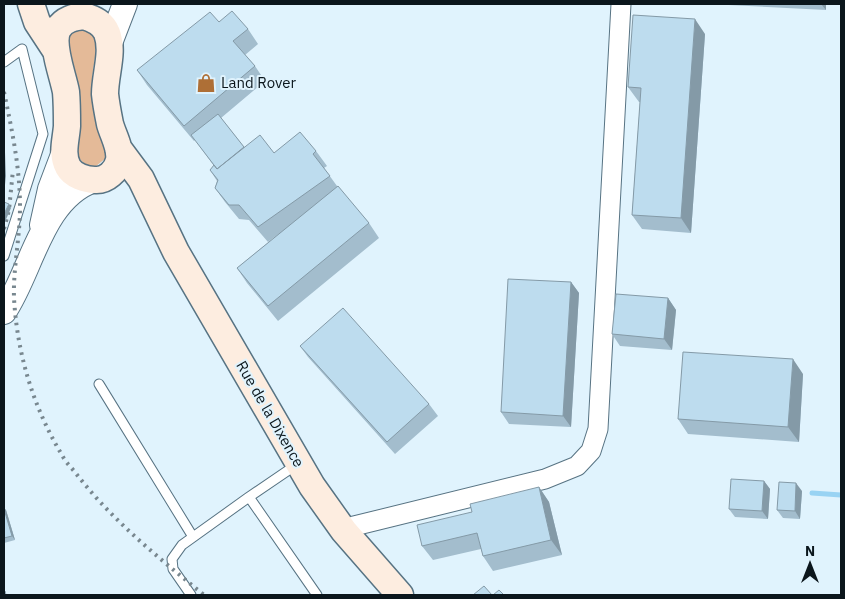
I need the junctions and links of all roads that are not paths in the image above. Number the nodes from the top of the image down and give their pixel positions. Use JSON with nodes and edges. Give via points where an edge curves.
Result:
{"nodes":[{"id":1,"x":31,"y":4,"type":"edge"},
{"id":2,"x":41,"y":4,"type":"edge"},
{"id":3,"x":125,"y":4,"type":"edge"},
{"id":4,"x":621,"y":4,"type":"edge"},
{"id":5,"x":85,"y":13,"type":"edge"},
{"id":6,"x":110,"y":44,"type":"junction"},
{"id":7,"x":56,"y":51,"type":"junction"},
{"id":8,"x":4,"y":62,"type":"edge"},
{"id":9,"x":114,"y":137,"type":"junction"},
{"id":10,"x":64,"y":152,"type":"junction"},
{"id":11,"x":98,"y":180,"type":"junction"},
{"id":12,"x":160,"y":219,"type":"junction"},
{"id":13,"x":40,"y":236,"type":"junction"},
{"id":14,"x":4,"y":256,"type":"edge"},
{"id":15,"x":4,"y":312,"type":"edge"},
{"id":16,"x":99,"y":384,"type":"dead end"},
{"id":17,"x":299,"y":464,"type":"junction"},
{"id":18,"x":248,"y":497,"type":"junction"},
{"id":19,"x":344,"y":531,"type":"junction"},
{"id":20,"x":194,"y":537,"type":"junction"},
{"id":21,"x":191,"y":595,"type":"edge"},
{"id":22,"x":316,"y":595,"type":"edge"},
{"id":23,"x":400,"y":595,"type":"edge"}],
"edges":[{"from":1,"to":7,"type":"main road","via":[[37,22]]},
{"from":2,"to":5,"type":"main road"},
{"from":3,"to":6,"type":"street"},
{"from":4,"to":19,"type":"street","via":[[598,429],[591,451],[577,466],[545,478]]},
{"from":5,"to":6,"type":"main road","via":[[102,24]]},
{"from":5,"to":7,"type":"main road","via":[[58,29]]},
{"from":6,"to":9,"type":"main road","via":[[105,93]]},
{"from":7,"to":10,"type":"main road","via":[[66,93]]},
{"from":8,"to":14,"type":"lane","via":[[22,49],[43,134]]},
{"from":9,"to":11,"type":"main road","via":[[119,160],[116,169]]},
{"from":9,"to":12,"type":"main road","name":"Rue de la Dixence","via":[[141,179]]},
{"from":10,"to":11,"type":"main road","via":[[68,168],[73,173]]},
{"from":10,"to":13,"type":"street","via":[[50,189]]},
{"from":11,"to":12,"type":"main road","name":"Rue de la Dixence","via":[[121,186]]},
{"from":11,"to":13,"type":"street","via":[[80,187],[66,198]]},
{"from":12,"to":17,"type":"main road","name":"Rue de la Dixence"},
{"from":13,"to":15,"type":"street","via":[[14,297]]},
{"from":16,"to":20,"type":"lane"},
{"from":17,"to":18,"type":"lane"},
{"from":17,"to":19,"type":"main road","name":"Rue de la Dixence"},
{"from":18,"to":20,"type":"lane"},
{"from":18,"to":22,"type":"lane"},
{"from":19,"to":23,"type":"main road","name":"Rue de la Dixence"},
{"from":20,"to":21,"type":"lane","via":[[182,545],[172,559],[173,569]]}]}
